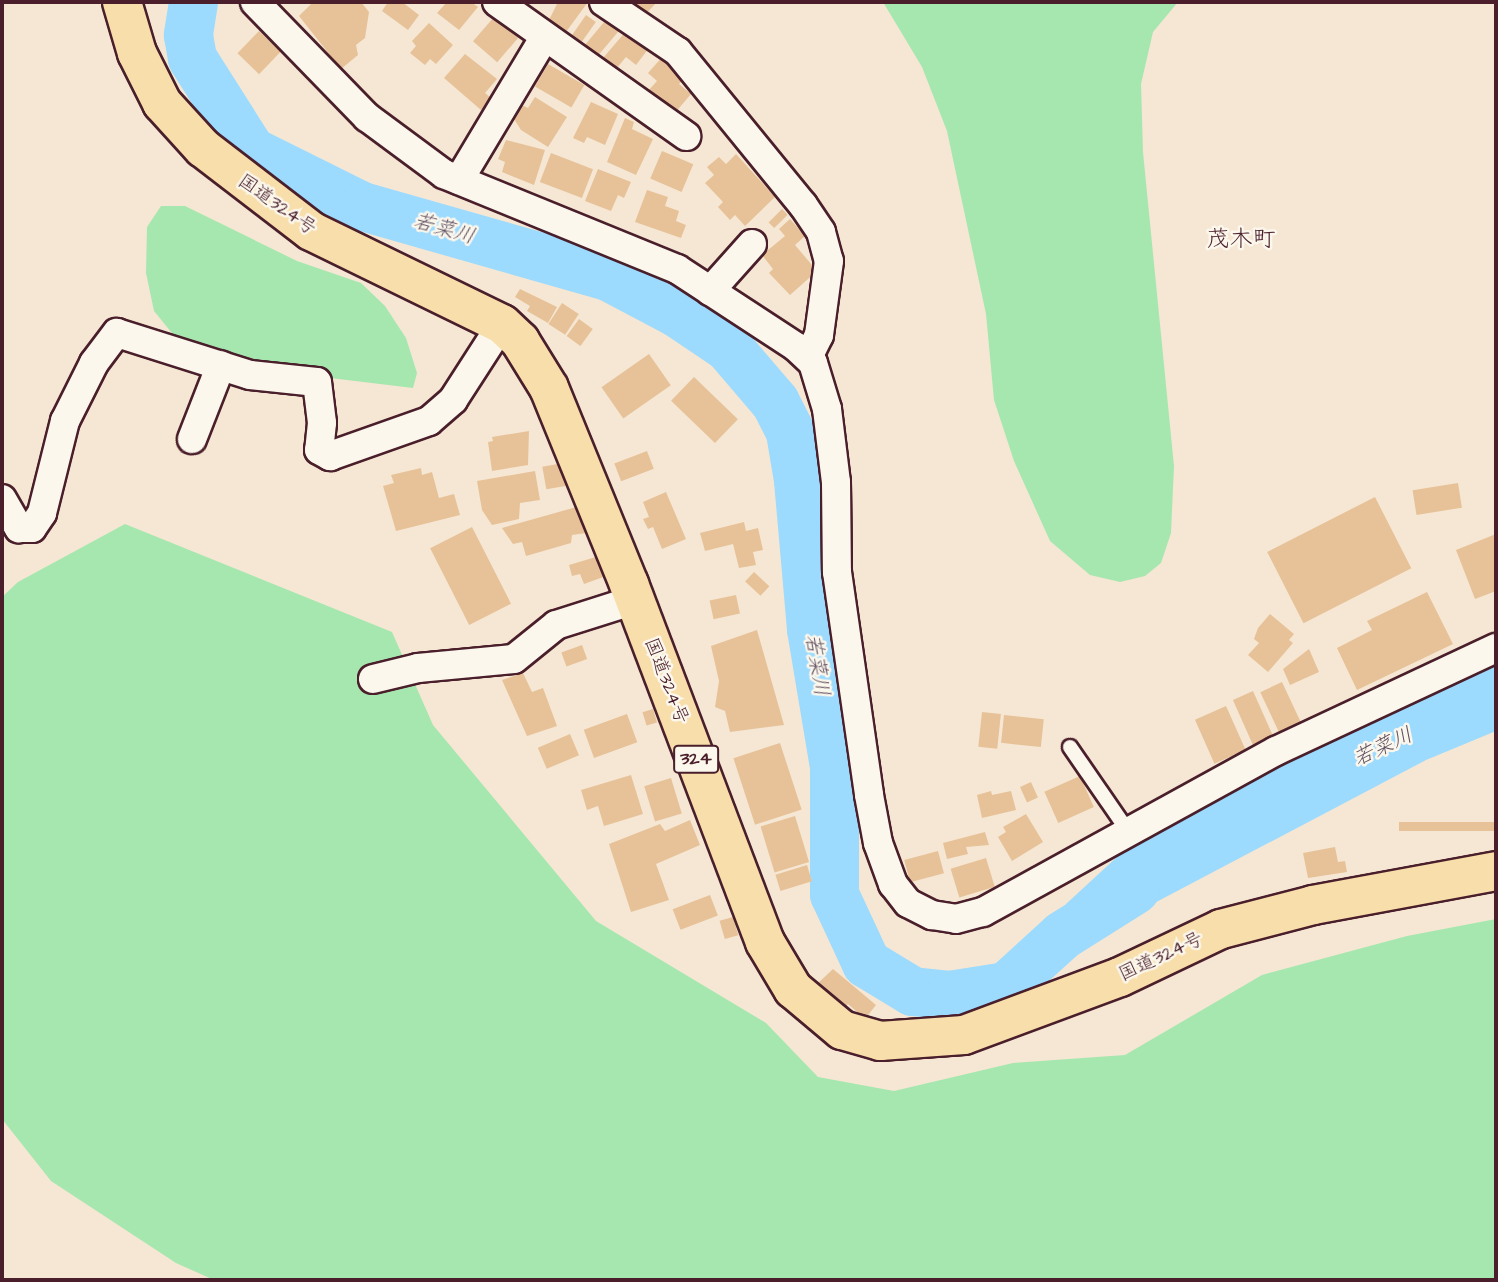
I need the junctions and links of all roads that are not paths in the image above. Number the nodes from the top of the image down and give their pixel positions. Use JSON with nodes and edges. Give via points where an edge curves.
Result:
{"nodes":[{"id":1,"x":122,"y":2,"type":"edge"},
{"id":2,"x":256,"y":2,"type":"edge"},
{"id":3,"x":497,"y":2,"type":"edge"},
{"id":4,"x":604,"y":2,"type":"edge"},
{"id":5,"x":544,"y":38,"type":"junction"},
{"id":6,"x":685,"y":136,"type":"dead end"},
{"id":7,"x":459,"y":180,"type":"junction"},
{"id":8,"x":752,"y":244,"type":"dead end"},
{"id":9,"x":710,"y":291,"type":"junction"},
{"id":10,"x":502,"y":324,"type":"junction"},
{"id":11,"x":808,"y":358,"type":"junction"},
{"id":12,"x":221,"y":365,"type":"junction"},
{"id":13,"x":192,"y":439,"type":"dead end"},
{"id":14,"x":2,"y":499,"type":"edge"},
{"id":15,"x":635,"y":600,"type":"junction"},
{"id":16,"x":1496,"y":648,"type":"edge"},
{"id":17,"x":373,"y":679,"type":"dead end"},
{"id":18,"x":1070,"y":747,"type":"dead end"},
{"id":19,"x":1128,"y":831,"type":"junction"},
{"id":20,"x":1496,"y":871,"type":"edge"}],
"edges":[{"from":1,"to":10,"type":"highway","name":"国道324号","number":"324","via":[[136,53],[162,103],[203,148],[311,231]]},
{"from":2,"to":7,"type":"street","via":[[367,117],[444,174]]},
{"from":3,"to":5,"type":"street"},
{"from":4,"to":11,"type":"street","via":[[678,52],[821,232],[829,261],[819,335]]},
{"from":5,"to":6,"type":"street"},
{"from":5,"to":7,"type":"street"},
{"from":7,"to":9,"type":"street","via":[[677,269]]},
{"from":8,"to":9,"type":"street"},
{"from":9,"to":11,"type":"street"},
{"from":10,"to":12,"type":"street","via":[[453,400],[429,421],[330,456],[319,450],[322,423],[317,382],[250,375]]},
{"from":10,"to":15,"type":"highway","name":"国道324号","number":"324","via":[[520,341],[549,388]]},
{"from":11,"to":19,"type":"street","via":[[825,397],[836,482],[837,572],[878,843],[893,884],[908,903],[932,915],[957,919],[983,912]]},
{"from":12,"to":13,"type":"street"},
{"from":12,"to":14,"type":"street","via":[[127,333],[112,336],[65,421],[42,513],[32,528],[19,528]]},
{"from":15,"to":17,"type":"street","via":[[556,625],[514,659],[418,668]]},
{"from":15,"to":20,"type":"highway","name":"国道324号","number":"324","via":[[765,942],[793,989],[823,1017],[858,1038],[901,1042],[964,1035],[1120,977],[1220,929],[1313,905]]},
{"from":16,"to":19,"type":"street","via":[[1276,751],[1199,797]]},
{"from":18,"to":19,"type":"lane"}]}
